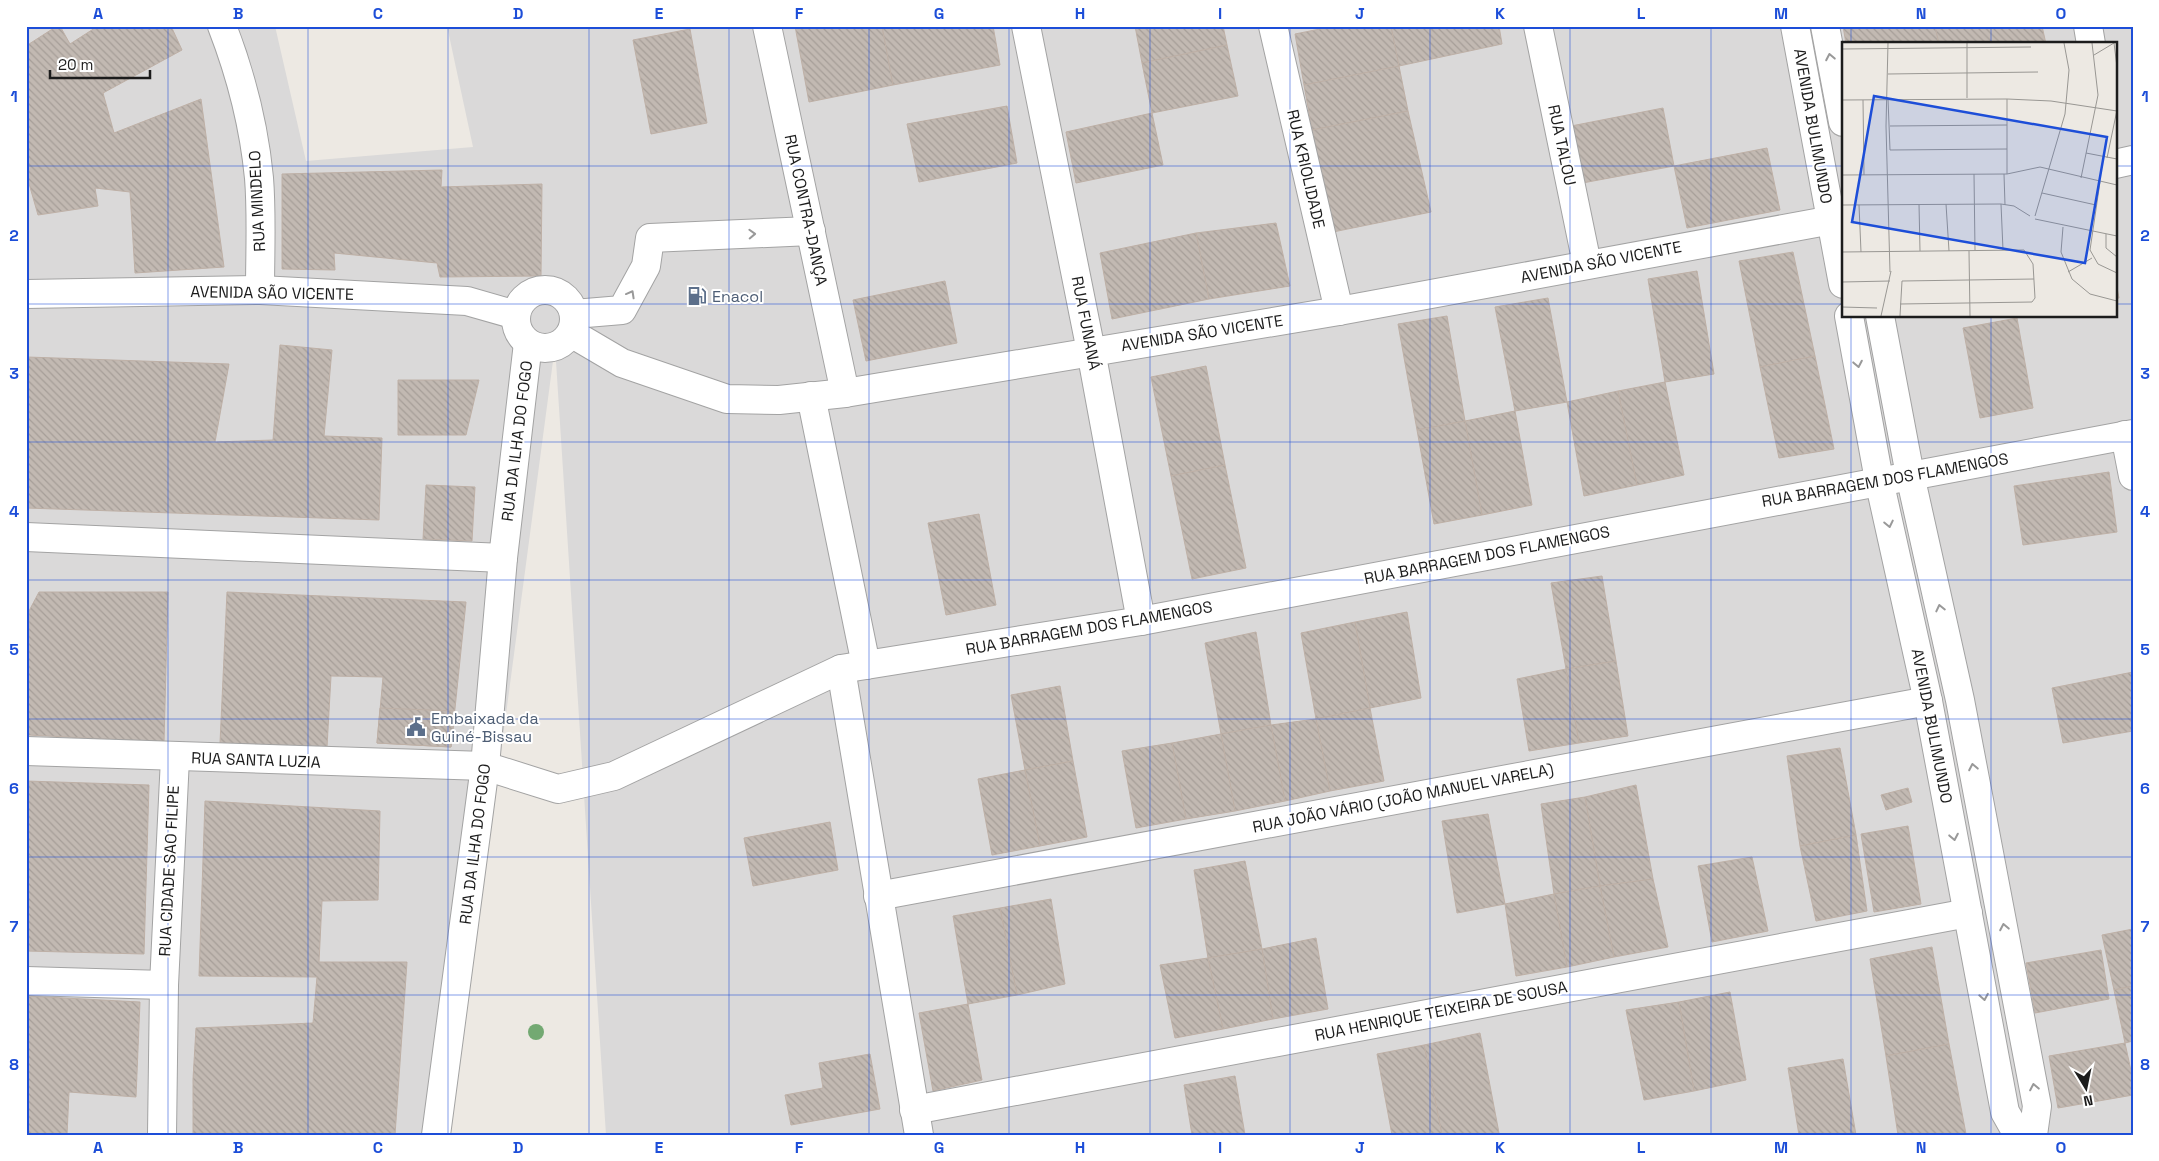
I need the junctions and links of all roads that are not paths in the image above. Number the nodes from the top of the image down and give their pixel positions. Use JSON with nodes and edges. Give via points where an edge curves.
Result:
{"nodes":[{"id":1,"x":222,"y":26,"type":"edge"},
{"id":2,"x":767,"y":26,"type":"edge"},
{"id":3,"x":1026,"y":26,"type":"edge"},
{"id":4,"x":1272,"y":26,"type":"edge"},
{"id":5,"x":1538,"y":26,"type":"edge"},
{"id":6,"x":1795,"y":26,"type":"edge"},
{"id":7,"x":1825,"y":26,"type":"edge"},
{"id":8,"x":2088,"y":26,"type":"edge"},
{"id":9,"x":2091,"y":42,"type":"edge"},
{"id":10,"x":1842,"y":117,"type":"edge"},
{"id":11,"x":2133,"y":160,"type":"edge"},
{"id":12,"x":2116,"y":163,"type":"edge"},
{"id":13,"x":1837,"y":218,"type":"edge"},
{"id":14,"x":811,"y":231,"type":"junction"},
{"id":15,"x":1587,"y":264,"type":"junction"},
{"id":16,"x":1842,"y":273,"type":"edge"},
{"id":17,"x":260,"y":290,"type":"junction"},
{"id":18,"x":26,"y":294,"type":"edge"},
{"id":19,"x":1339,"y":311,"type":"junction"},
{"id":20,"x":516,"y":315,"type":"junction"},
{"id":21,"x":1849,"y":318,"type":"edge"},
{"id":22,"x":1880,"y":318,"type":"edge"},
{"id":23,"x":573,"y":324,"type":"junction"},
{"id":24,"x":528,"y":343,"type":"junction"},
{"id":25,"x":1091,"y":351,"type":"junction"},
{"id":26,"x":845,"y":393,"type":"junction"},
{"id":27,"x":811,"y":396,"type":"junction"},
{"id":28,"x":2129,"y":434,"type":"edge"},
{"id":29,"x":1910,"y":475,"type":"junction"},
{"id":30,"x":2133,"y":476,"type":"edge"},
{"id":31,"x":1879,"y":480,"type":"junction"},
{"id":32,"x":26,"y":537,"type":"edge"},
{"id":33,"x":503,"y":558,"type":"junction"},
{"id":34,"x":1141,"y":621,"type":"junction"},
{"id":35,"x":853,"y":667,"type":"junction"},
{"id":36,"x":1928,"y":701,"type":"junction"},
{"id":37,"x":26,"y":751,"type":"edge"},
{"id":38,"x":175,"y":758,"type":"junction"},
{"id":39,"x":485,"y":766,"type":"junction"},
{"id":40,"x":878,"y":896,"type":"junction"},
{"id":41,"x":1968,"y":914,"type":"junction"},
{"id":42,"x":26,"y":981,"type":"edge"},
{"id":43,"x":164,"y":985,"type":"junction"},
{"id":44,"x":917,"y":1122,"type":"edge"},
{"id":45,"x":162,"y":1135,"type":"edge"},
{"id":46,"x":436,"y":1135,"type":"edge"},
{"id":47,"x":2018,"y":1135,"type":"edge"},
{"id":48,"x":2033,"y":1135,"type":"edge"}],
"edges":[{"from":1,"to":17,"type":"street","name":"RUA MINDELO","via":[[234,56],[253,134],[259,179]]},
{"from":2,"to":14,"type":"street","name":"RUA CONTRA-DANÇA"},
{"from":3,"to":25,"type":"street","name":"RUA FUNANÁ"},
{"from":4,"to":19,"type":"street","name":"RUA KRIOLIDADE"},
{"from":5,"to":15,"type":"street","name":"RUA TALOU"},
{"from":6,"to":13,"type":"street","name":"AVENIDA BULIMUNDO"},
{"from":10,"to":7,"type":"street","name":"AVENIDA BULIMUNDO","one_way":true},
{"from":8,"to":9,"type":"street"},
{"from":11,"to":12,"type":"street"},
{"from":13,"to":15,"type":"street","name":"AVENIDA SÃO VICENTE"},
{"from":13,"to":16,"type":"street","name":"AVENIDA BULIMUNDO"},
{"from":23,"to":14,"type":"street","one_way":true,"via":[[622,310],[646,266],[650,238]]},
{"from":14,"to":26,"type":"street","name":"RUA CONTRA-DANÇA"},
{"from":15,"to":19,"type":"street","name":"AVENIDA SÃO VICENTE"},
{"from":17,"to":18,"type":"street","name":"AVENIDA SÃO VICENTE"},
{"from":17,"to":20,"type":"street","name":"AVENIDA SÃO VICENTE","via":[[467,301]]},
{"from":19,"to":25,"type":"street","name":"AVENIDA SÃO VICENTE"},
{"from":20,"to":23,"type":"street","via":[[522,300],[529,294],[548,289],[572,305]]},
{"from":20,"to":24,"type":"street","via":[[517,328]]},
{"from":21,"to":31,"type":"street","name":"AVENIDA BULIMUNDO","one_way":true},
{"from":22,"to":29,"type":"street","name":"AVENIDA BULIMUNDO"},
{"from":23,"to":24,"type":"street","via":[[565,341],[547,348],[537,348]]},
{"from":23,"to":27,"type":"street","name":"AVENIDA SÃO VICENTE","via":[[622,363],[727,399],[779,400]]},
{"from":24,"to":33,"type":"street","name":"RUA DA ILHA DO FOGO"},
{"from":25,"to":26,"type":"street","name":"AVENIDA SÃO VICENTE"},
{"from":25,"to":34,"type":"street","name":"RUA FUNANÁ"},
{"from":26,"to":27,"type":"street","name":"AVENIDA SÃO VICENTE"},
{"from":27,"to":35,"type":"street"},
{"from":28,"to":29,"type":"street","name":"RUA BARRAGEM DOS FLAMENGOS"},
{"from":28,"to":30,"type":"street"},
{"from":29,"to":31,"type":"street","name":"RUA BARRAGEM DOS FLAMENGOS"},
{"from":48,"to":29,"type":"street","name":"AVENIDA BULIMUNDO","one_way":true,"via":[[2037,1106],[2034,1087],[1960,700]]},
{"from":31,"to":34,"type":"street","name":"RUA BARRAGEM DOS FLAMENGOS"},
{"from":31,"to":36,"type":"street","name":"AVENIDA BULIMUNDO","one_way":true},
{"from":32,"to":33,"type":"street"},
{"from":33,"to":39,"type":"street","name":"RUA DA ILHA DO FOGO"},
{"from":34,"to":35,"type":"street","name":"RUA BARRAGEM DOS FLAMENGOS"},
{"from":35,"to":39,"type":"street","name":"RUA BARRAGEM DOS FLAMENGOS","via":[[614,776],[558,789]]},
{"from":35,"to":40,"type":"street"},
{"from":36,"to":40,"type":"street","name":"RUA JOÃO VÁRIO (JOÃO MANUEL VARELA)"},
{"from":36,"to":41,"type":"street","name":"AVENIDA BULIMUNDO","one_way":true},
{"from":37,"to":38,"type":"street","name":"RUA SANTA LUZIA"},
{"from":38,"to":39,"type":"street","name":"RUA SANTA LUZIA"},
{"from":38,"to":43,"type":"street","name":"RUA CIDADE SAO FILIPE"},
{"from":39,"to":46,"type":"street","name":"RUA DA ILHA DO FOGO"},
{"from":40,"to":44,"type":"street"},
{"from":41,"to":44,"type":"street","name":"RUA HENRIQUE TEIXEIRA DE SOUSA"},
{"from":41,"to":47,"type":"street","name":"AVENIDA BULIMUNDO","one_way":true,"via":[[2005,1112]]},
{"from":42,"to":43,"type":"street"},
{"from":43,"to":45,"type":"street","name":"RUA CIDADE SAO FILIPE"}]}
